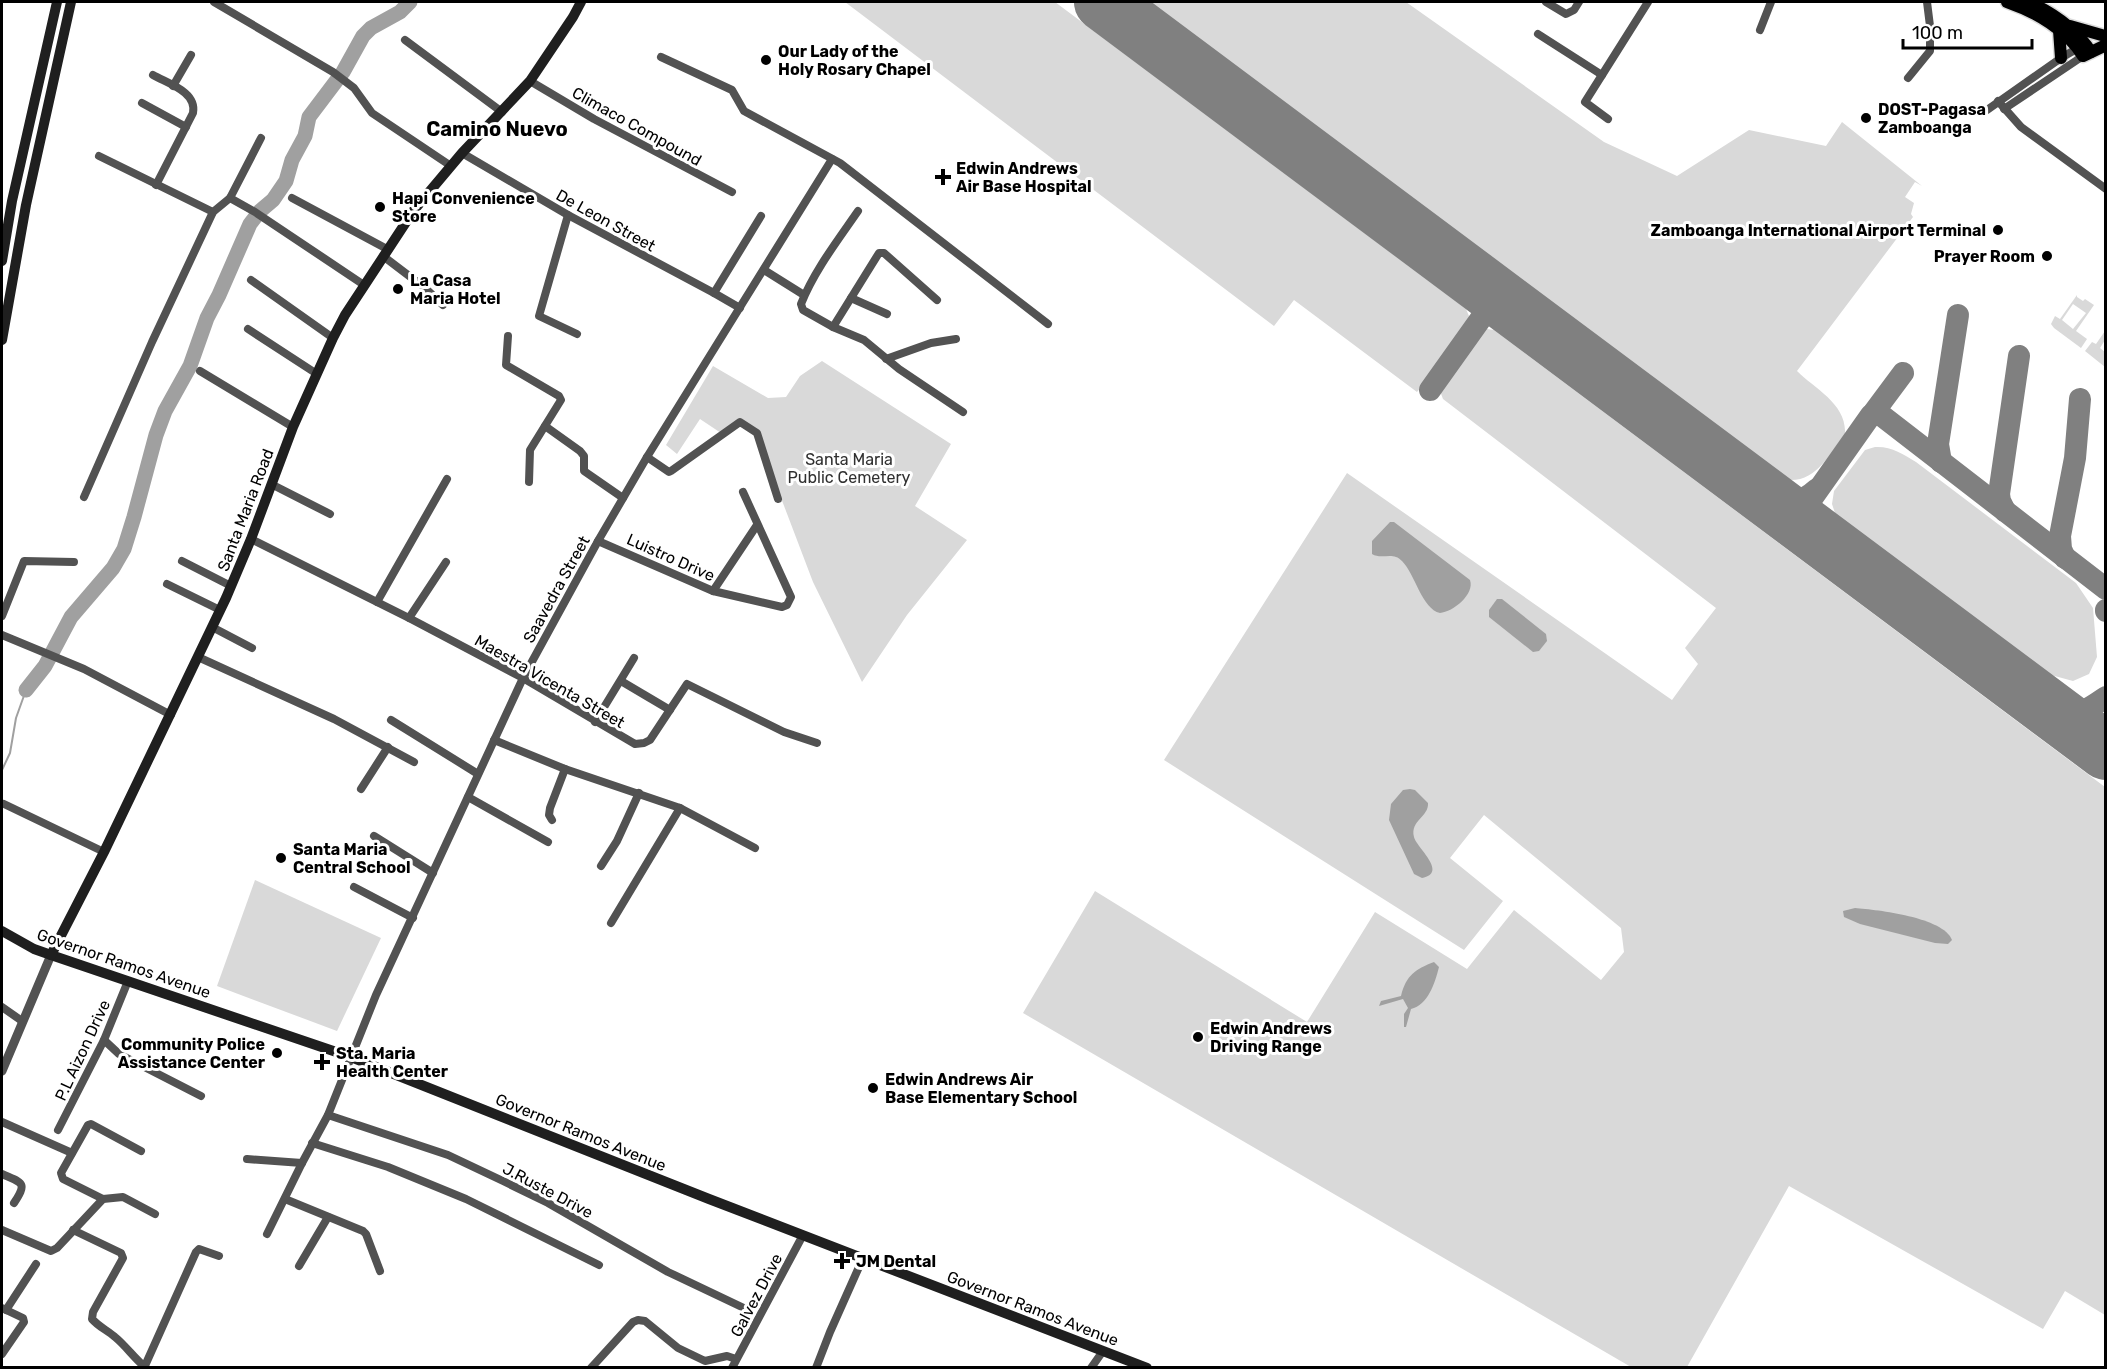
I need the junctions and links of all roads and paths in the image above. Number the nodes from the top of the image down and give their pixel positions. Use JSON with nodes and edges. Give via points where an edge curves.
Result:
{"nodes":[{"id":1,"x":214,"y":2,"type":"edge"},
{"id":2,"x":581,"y":2,"type":"edge"},
{"id":3,"x":1546,"y":2,"type":"edge"},
{"id":4,"x":1579,"y":2,"type":"edge"},
{"id":5,"x":1648,"y":2,"type":"edge"},
{"id":6,"x":1771,"y":2,"type":"edge"},
{"id":7,"x":1927,"y":2,"type":"edge"},
{"id":8,"x":2007,"y":2,"type":"edge"},
{"id":9,"x":2029,"y":2,"type":"edge"},
{"id":10,"x":56,"y":4,"type":"edge"},
{"id":11,"x":71,"y":5,"type":"edge"},
{"id":12,"x":2062,"y":27,"type":"junction"},
{"id":13,"x":1760,"y":30,"type":"dead end"},
{"id":14,"x":1538,"y":34,"type":"dead end"},
{"id":15,"x":2105,"y":36,"type":"edge"},
{"id":16,"x":405,"y":40,"type":"dead end"},
{"id":17,"x":2106,"y":45,"type":"edge"},
{"id":18,"x":2085,"y":50,"type":"junction"},
{"id":19,"x":191,"y":55,"type":"dead end"},
{"id":20,"x":661,"y":57,"type":"dead end"},
{"id":21,"x":2061,"y":58,"type":"junction"},
{"id":22,"x":153,"y":75,"type":"dead end"},
{"id":23,"x":1602,"y":75,"type":"junction"},
{"id":24,"x":1908,"y":78,"type":"dead end"},
{"id":25,"x":530,"y":81,"type":"junction"},
{"id":26,"x":173,"y":86,"type":"junction"},
{"id":27,"x":1998,"y":101,"type":"junction"},
{"id":28,"x":142,"y":103,"type":"dead end"},
{"id":29,"x":2004,"y":109,"type":"junction"},
{"id":30,"x":1987,"y":110,"type":"dead end"},
{"id":31,"x":502,"y":112,"type":"junction"},
{"id":32,"x":31,"y":116,"type":"junction"},
{"id":33,"x":1608,"y":119,"type":"dead end"},
{"id":34,"x":45,"y":120,"type":"junction"},
{"id":35,"x":186,"y":127,"type":"junction"},
{"id":36,"x":261,"y":138,"type":"dead end"},
{"id":37,"x":462,"y":153,"type":"junction"},
{"id":38,"x":99,"y":156,"type":"dead end"},
{"id":39,"x":832,"y":159,"type":"junction"},
{"id":40,"x":451,"y":166,"type":"junction"},
{"id":41,"x":156,"y":185,"type":"junction"},
{"id":42,"x":2106,"y":189,"type":"edge"},
{"id":43,"x":732,"y":192,"type":"dead end"},
{"id":44,"x":230,"y":198,"type":"junction"},
{"id":45,"x":292,"y":198,"type":"dead end"},
{"id":46,"x":12,"y":201,"type":"junction"},
{"id":47,"x":26,"y":205,"type":"junction"},
{"id":48,"x":858,"y":211,"type":"dead end"},
{"id":49,"x":213,"y":212,"type":"junction"},
{"id":50,"x":568,"y":215,"type":"junction"},
{"id":51,"x":761,"y":216,"type":"dead end"},
{"id":52,"x":385,"y":253,"type":"junction"},
{"id":53,"x":2,"y":261,"type":"edge"},
{"id":54,"x":764,"y":270,"type":"junction"},
{"id":55,"x":251,"y":280,"type":"dead end"},
{"id":56,"x":364,"y":285,"type":"junction"},
{"id":57,"x":714,"y":293,"type":"junction"},
{"id":58,"x":804,"y":295,"type":"junction"},
{"id":59,"x":851,"y":298,"type":"junction"},
{"id":60,"x":937,"y":300,"type":"dead end"},
{"id":61,"x":443,"y":305,"type":"dead end"},
{"id":62,"x":740,"y":308,"type":"junction"},
{"id":63,"x":887,"y":314,"type":"dead end"},
{"id":64,"x":1048,"y":324,"type":"dead end"},
{"id":65,"x":833,"y":327,"type":"junction"},
{"id":66,"x":248,"y":328,"type":"dead end"},
{"id":67,"x":577,"y":334,"type":"dead end"},
{"id":68,"x":508,"y":336,"type":"dead end"},
{"id":69,"x":333,"y":338,"type":"junction"},
{"id":70,"x":956,"y":339,"type":"dead end"},
{"id":71,"x":2,"y":340,"type":"edge"},
{"id":72,"x":886,"y":359,"type":"junction"},
{"id":73,"x":200,"y":371,"type":"dead end"},
{"id":74,"x":317,"y":374,"type":"junction"},
{"id":75,"x":963,"y":412,"type":"dead end"},
{"id":76,"x":544,"y":426,"type":"junction"},
{"id":77,"x":293,"y":427,"type":"junction"},
{"id":78,"x":647,"y":457,"type":"junction"},
{"id":79,"x":447,"y":479,"type":"dead end"},
{"id":80,"x":529,"y":482,"type":"dead end"},
{"id":81,"x":271,"y":484,"type":"junction"},
{"id":82,"x":742,"y":492,"type":"dead end"},
{"id":83,"x":84,"y":497,"type":"dead end"},
{"id":84,"x":622,"y":498,"type":"junction"},
{"id":85,"x":778,"y":499,"type":"dead end"},
{"id":86,"x":330,"y":513,"type":"dead end"},
{"id":87,"x":757,"y":525,"type":"junction"},
{"id":88,"x":251,"y":539,"type":"junction"},
{"id":89,"x":598,"y":541,"type":"junction"},
{"id":90,"x":182,"y":561,"type":"dead end"},
{"id":91,"x":74,"y":562,"type":"dead end"},
{"id":92,"x":446,"y":562,"type":"dead end"},
{"id":93,"x":167,"y":584,"type":"dead end"},
{"id":94,"x":231,"y":586,"type":"junction"},
{"id":95,"x":713,"y":591,"type":"junction"},
{"id":96,"x":377,"y":602,"type":"junction"},
{"id":97,"x":220,"y":610,"type":"junction"},
{"id":98,"x":2,"y":616,"type":"edge"},
{"id":99,"x":409,"y":618,"type":"junction"},
{"id":100,"x":212,"y":627,"type":"junction"},
{"id":101,"x":2,"y":635,"type":"edge"},
{"id":102,"x":252,"y":648,"type":"dead end"},
{"id":103,"x":198,"y":657,"type":"junction"},
{"id":104,"x":634,"y":658,"type":"dead end"},
{"id":105,"x":523,"y":678,"type":"junction"},
{"id":106,"x":621,"y":681,"type":"junction"},
{"id":107,"x":670,"y":710,"type":"junction"},
{"id":108,"x":171,"y":715,"type":"junction"},
{"id":109,"x":391,"y":720,"type":"dead end"},
{"id":110,"x":595,"y":722,"type":"junction"},
{"id":111,"x":494,"y":740,"type":"junction"},
{"id":112,"x":817,"y":742,"type":"dead end"},
{"id":113,"x":388,"y":747,"type":"junction"},
{"id":114,"x":414,"y":762,"type":"dead end"},
{"id":115,"x":566,"y":769,"type":"junction"},
{"id":116,"x":478,"y":774,"type":"junction"},
{"id":117,"x":361,"y":789,"type":"dead end"},
{"id":118,"x":639,"y":793,"type":"junction"},
{"id":119,"x":468,"y":797,"type":"junction"},
{"id":120,"x":4,"y":804,"type":"dead end"},
{"id":121,"x":680,"y":808,"type":"junction"},
{"id":122,"x":552,"y":820,"type":"dead end"},
{"id":123,"x":374,"y":836,"type":"dead end"},
{"id":124,"x":548,"y":842,"type":"dead end"},
{"id":125,"x":755,"y":848,"type":"dead end"},
{"id":126,"x":104,"y":852,"type":"junction"},
{"id":127,"x":601,"y":866,"type":"dead end"},
{"id":128,"x":433,"y":873,"type":"junction"},
{"id":129,"x":354,"y":887,"type":"dead end"},
{"id":130,"x":413,"y":918,"type":"junction"},
{"id":131,"x":611,"y":923,"type":"dead end"},
{"id":132,"x":2,"y":931,"type":"edge"},
{"id":133,"x":51,"y":955,"type":"junction"},
{"id":134,"x":128,"y":981,"type":"junction"},
{"id":135,"x":2,"y":1007,"type":"edge"},
{"id":136,"x":22,"y":1021,"type":"junction"},
{"id":137,"x":104,"y":1040,"type":"junction"},
{"id":138,"x":351,"y":1057,"type":"junction"},
{"id":139,"x":4,"y":1058,"type":"edge"},
{"id":140,"x":2,"y":1071,"type":"edge"},
{"id":141,"x":201,"y":1096,"type":"dead end"},
{"id":142,"x":328,"y":1115,"type":"junction"},
{"id":143,"x":2,"y":1122,"type":"edge"},
{"id":144,"x":58,"y":1130,"type":"dead end"},
{"id":145,"x":312,"y":1143,"type":"junction"},
{"id":146,"x":141,"y":1151,"type":"dead end"},
{"id":147,"x":72,"y":1153,"type":"junction"},
{"id":148,"x":247,"y":1159,"type":"dead end"},
{"id":149,"x":302,"y":1163,"type":"junction"},
{"id":150,"x":2,"y":1174,"type":"edge"},
{"id":151,"x":104,"y":1199,"type":"junction"},
{"id":152,"x":285,"y":1199,"type":"junction"},
{"id":153,"x":14,"y":1203,"type":"dead end"},
{"id":154,"x":155,"y":1214,"type":"dead end"},
{"id":155,"x":328,"y":1217,"type":"junction"},
{"id":156,"x":2,"y":1230,"type":"edge"},
{"id":157,"x":73,"y":1230,"type":"junction"},
{"id":158,"x":267,"y":1234,"type":"dead end"},
{"id":159,"x":804,"y":1235,"type":"junction"},
{"id":160,"x":219,"y":1256,"type":"dead end"},
{"id":161,"x":862,"y":1258,"type":"junction"},
{"id":162,"x":36,"y":1264,"type":"dead end"},
{"id":163,"x":599,"y":1265,"type":"dead end"},
{"id":164,"x":299,"y":1266,"type":"dead end"},
{"id":165,"x":380,"y":1271,"type":"dead end"},
{"id":166,"x":4,"y":1309,"type":"edge"},
{"id":167,"x":746,"y":1309,"type":"dead end"},
{"id":168,"x":1103,"y":1351,"type":"junction"},
{"id":169,"x":2,"y":1354,"type":"edge"},
{"id":170,"x":736,"y":1359,"type":"junction"},
{"id":171,"x":145,"y":1367,"type":"edge"},
{"id":172,"x":591,"y":1368,"type":"edge"},
{"id":173,"x":732,"y":1368,"type":"edge"},
{"id":174,"x":816,"y":1368,"type":"edge"},
{"id":175,"x":1091,"y":1368,"type":"edge"},
{"id":176,"x":1147,"y":1368,"type":"edge"}],
"edges":[{"from":1,"to":40,"type":"street","via":[[333,72],[354,88],[372,113]]},
{"from":2,"to":25,"type":"main road","name":"Santa Maria Road"},
{"from":3,"to":4,"type":"street","via":[[1566,14]]},
{"from":5,"to":23,"type":"street"},
{"from":6,"to":13,"type":"street"},
{"from":7,"to":24,"type":"street","via":[[1930,51]]},
{"from":8,"to":12,"type":"main road"},
{"from":9,"to":12,"type":"main road"},
{"from":10,"to":11,"type":"main road"},
{"from":10,"to":32,"type":"main road"},
{"from":11,"to":34,"type":"main road"},
{"from":12,"to":15,"type":"main road"},
{"from":12,"to":18,"type":"main road"},
{"from":12,"to":21,"type":"main road"},
{"from":14,"to":23,"type":"street"},
{"from":15,"to":18,"type":"main road"},
{"from":16,"to":31,"type":"street"},
{"from":17,"to":18,"type":"main road"},
{"from":18,"to":21,"type":"street"},
{"from":18,"to":29,"type":"street"},
{"from":19,"to":26,"type":"street"},
{"from":20,"to":39,"type":"street","via":[[732,90],[744,111]]},
{"from":21,"to":27,"type":"street"},
{"from":22,"to":26,"type":"street"},
{"from":23,"to":33,"type":"street","via":[[1585,102]]},
{"from":25,"to":31,"type":"main road","name":"Santa Maria Road"},
{"from":25,"to":43,"type":"street","name":"Climaco Compound"},
{"from":26,"to":35,"type":"street","via":[[195,105]]},
{"from":27,"to":29,"type":"street"},
{"from":27,"to":30,"type":"street"},
{"from":28,"to":35,"type":"street"},
{"from":29,"to":42,"type":"street","via":[[2032,136]]},
{"from":31,"to":37,"type":"main road","name":"Santa Maria Road"},
{"from":32,"to":34,"type":"main road"},
{"from":32,"to":46,"type":"main road"},
{"from":34,"to":47,"type":"main road"},
{"from":35,"to":41,"type":"street"},
{"from":36,"to":44,"type":"street"},
{"from":37,"to":40,"type":"main road","name":"Santa Maria Road"},
{"from":37,"to":50,"type":"street","name":"De Leon Street"},
{"from":38,"to":41,"type":"street"},
{"from":39,"to":54,"type":"street","name":"Saavedra Street"},
{"from":39,"to":64,"type":"street"},
{"from":40,"to":52,"type":"main road","name":"Santa Maria Road"},
{"from":41,"to":49,"type":"street"},
{"from":44,"to":49,"type":"street"},
{"from":44,"to":56,"type":"street"},
{"from":45,"to":52,"type":"street"},
{"from":46,"to":47,"type":"main road"},
{"from":46,"to":53,"type":"main road"},
{"from":47,"to":71,"type":"main road"},
{"from":48,"to":58,"type":"street"},
{"from":49,"to":83,"type":"street"},
{"from":50,"to":57,"type":"street","name":"De Leon Street"},
{"from":50,"to":67,"type":"street","via":[[539,316]]},
{"from":51,"to":57,"type":"street"},
{"from":52,"to":56,"type":"main road","name":"Santa Maria Road"},
{"from":52,"to":61,"type":"street"},
{"from":54,"to":58,"type":"street"},
{"from":54,"to":62,"type":"street","name":"Saavedra Street"},
{"from":55,"to":69,"type":"street"},
{"from":56,"to":69,"type":"main road","name":"Santa Maria Road"},
{"from":57,"to":62,"type":"street","name":"De Leon Street"},
{"from":58,"to":65,"type":"street","via":[[803,310]]},
{"from":59,"to":60,"type":"street","via":[[882,253]]},
{"from":59,"to":63,"type":"street"},
{"from":59,"to":65,"type":"street"},
{"from":62,"to":78,"type":"street","name":"Saavedra Street"},
{"from":65,"to":72,"type":"street","via":[[864,340]]},
{"from":66,"to":74,"type":"street"},
{"from":68,"to":76,"type":"street","via":[[506,364],[561,400]]},
{"from":69,"to":74,"type":"main road","name":"Santa Maria Road"},
{"from":70,"to":72,"type":"street","via":[[931,343]]},
{"from":72,"to":75,"type":"street"},
{"from":73,"to":77,"type":"street"},
{"from":74,"to":77,"type":"main road","name":"Santa Maria Road"},
{"from":76,"to":80,"type":"street","via":[[530,450]]},
{"from":76,"to":84,"type":"street","via":[[580,451],[584,471]]},
{"from":77,"to":81,"type":"main road","name":"Santa Maria Road"},
{"from":78,"to":84,"type":"street","name":"Saavedra Street"},
{"from":78,"to":85,"type":"street","via":[[669,472],[740,422],[757,432]]},
{"from":79,"to":96,"type":"street"},
{"from":81,"to":86,"type":"street"},
{"from":81,"to":88,"type":"main road","name":"Santa Maria Road"},
{"from":82,"to":87,"type":"street","name":"Luistro Drive"},
{"from":84,"to":89,"type":"street","name":"Saavedra Street"},
{"from":87,"to":95,"type":"street"},
{"from":87,"to":95,"type":"street","name":"Luistro Drive","via":[[790,602],[782,607]]},
{"from":88,"to":94,"type":"main road","name":"Santa Maria Road"},
{"from":88,"to":96,"type":"street","name":"Maestra Vicenta Street"},
{"from":89,"to":95,"type":"street","name":"Luistro Drive"},
{"from":89,"to":105,"type":"street","name":"Saavedra Street"},
{"from":90,"to":94,"type":"street"},
{"from":91,"to":98,"type":"street","via":[[24,561]]},
{"from":92,"to":99,"type":"street"},
{"from":93,"to":97,"type":"street"},
{"from":94,"to":97,"type":"main road","name":"Santa Maria Road"},
{"from":96,"to":99,"type":"street","name":"Maestra Vicenta Street"},
{"from":97,"to":100,"type":"main road","name":"Santa Maria Road"},
{"from":99,"to":105,"type":"street","name":"Maestra Vicenta Street"},
{"from":100,"to":102,"type":"street"},
{"from":100,"to":103,"type":"main road","name":"Santa Maria Road"},
{"from":101,"to":108,"type":"street","via":[[84,669]]},
{"from":103,"to":108,"type":"main road","name":"Santa Maria Road"},
{"from":103,"to":113,"type":"street"},
{"from":104,"to":106,"type":"street"},
{"from":105,"to":110,"type":"street","name":"Maestra Vicenta Street"},
{"from":105,"to":111,"type":"street","name":"Saavedra Street"},
{"from":106,"to":107,"type":"street"},
{"from":106,"to":110,"type":"street"},
{"from":107,"to":110,"type":"street","name":"Maestra Vicenta Street","via":[[644,743],[635,744]]},
{"from":107,"to":112,"type":"street","name":"Maestra Vicenta Street","via":[[685,686],[691,684],[784,732]]},
{"from":108,"to":126,"type":"main road","name":"Santa Maria Road"},
{"from":109,"to":116,"type":"street"},
{"from":111,"to":115,"type":"street"},
{"from":111,"to":116,"type":"street","name":"Saavedra Street"},
{"from":113,"to":114,"type":"street"},
{"from":113,"to":117,"type":"street"},
{"from":115,"to":118,"type":"street"},
{"from":115,"to":122,"type":"street","via":[[550,808]]},
{"from":116,"to":119,"type":"street","name":"Saavedra Street"},
{"from":118,"to":121,"type":"street"},
{"from":118,"to":127,"type":"street"},
{"from":119,"to":124,"type":"street"},
{"from":119,"to":128,"type":"street","name":"Saavedra Street"},
{"from":120,"to":126,"type":"street"},
{"from":121,"to":125,"type":"street"},
{"from":121,"to":131,"type":"street"},
{"from":123,"to":128,"type":"street"},
{"from":126,"to":133,"type":"main road","name":"Santa Maria Road"},
{"from":128,"to":130,"type":"street","name":"Saavedra Street"},
{"from":129,"to":130,"type":"street"},
{"from":130,"to":138,"type":"street","name":"Saavedra Street"},
{"from":132,"to":133,"type":"main road","name":"Governor Ramos Avenue"},
{"from":133,"to":134,"type":"main road","name":"Governor Ramos Avenue"},
{"from":133,"to":136,"type":"street","name":"Santa Maria Road"},
{"from":134,"to":137,"type":"street","name":"P.L Aizon Drive"},
{"from":134,"to":138,"type":"main road","name":"Governor Ramos Avenue"},
{"from":135,"to":136,"type":"street"},
{"from":136,"to":139,"type":"street","name":"Santa Maria Road"},
{"from":137,"to":141,"type":"street","via":[[119,1054]]},
{"from":137,"to":144,"type":"street","name":"P.L Aizon Drive"},
{"from":138,"to":142,"type":"street","name":"Saavedra Street"},
{"from":138,"to":159,"type":"main road","name":"Governor Ramos Avenue"},
{"from":139,"to":140,"type":"street","name":"Santa Maria Road"},
{"from":142,"to":145,"type":"street","name":"Saavedra Street"},
{"from":142,"to":167,"type":"street","name":"J.Ruste Drive","via":[[448,1155],[494,1176],[668,1272]]},
{"from":143,"to":147,"type":"street"},
{"from":145,"to":149,"type":"street","name":"Saavedra Street"},
{"from":145,"to":163,"type":"street","via":[[388,1167],[466,1199]]},
{"from":146,"to":147,"type":"street","via":[[89,1124]]},
{"from":147,"to":151,"type":"street","via":[[63,1179]]},
{"from":148,"to":149,"type":"street"},
{"from":149,"to":152,"type":"street","name":"Saavedra Street"},
{"from":150,"to":153,"type":"street","via":[[22,1186]]},
{"from":151,"to":154,"type":"street","via":[[123,1197]]},
{"from":151,"to":157,"type":"street"},
{"from":152,"to":155,"type":"street"},
{"from":152,"to":158,"type":"street","name":"Saavedra Street"},
{"from":155,"to":164,"type":"street"},
{"from":155,"to":165,"type":"street","via":[[366,1234]]},
{"from":156,"to":157,"type":"street","via":[[51,1251]]},
{"from":157,"to":171,"type":"street","via":[[121,1253],[123,1258],[92,1319]]},
{"from":159,"to":161,"type":"main road","name":"Governor Ramos Avenue"},
{"from":159,"to":170,"type":"street","name":"Galvez Drive"},
{"from":160,"to":171,"type":"street","via":[[199,1249],[196,1252]]},
{"from":161,"to":168,"type":"main road","name":"Governor Ramos Avenue"},
{"from":161,"to":174,"type":"street"},
{"from":162,"to":166,"type":"street"},
{"from":166,"to":169,"type":"street","via":[[24,1322]]},
{"from":168,"to":175,"type":"street"},
{"from":168,"to":176,"type":"main road","name":"Governor Ramos Avenue"},
{"from":170,"to":172,"type":"street","via":[[727,1356],[705,1361],[678,1348],[645,1321],[638,1320]]},
{"from":170,"to":173,"type":"street","name":"Galvez Drive"}]}
